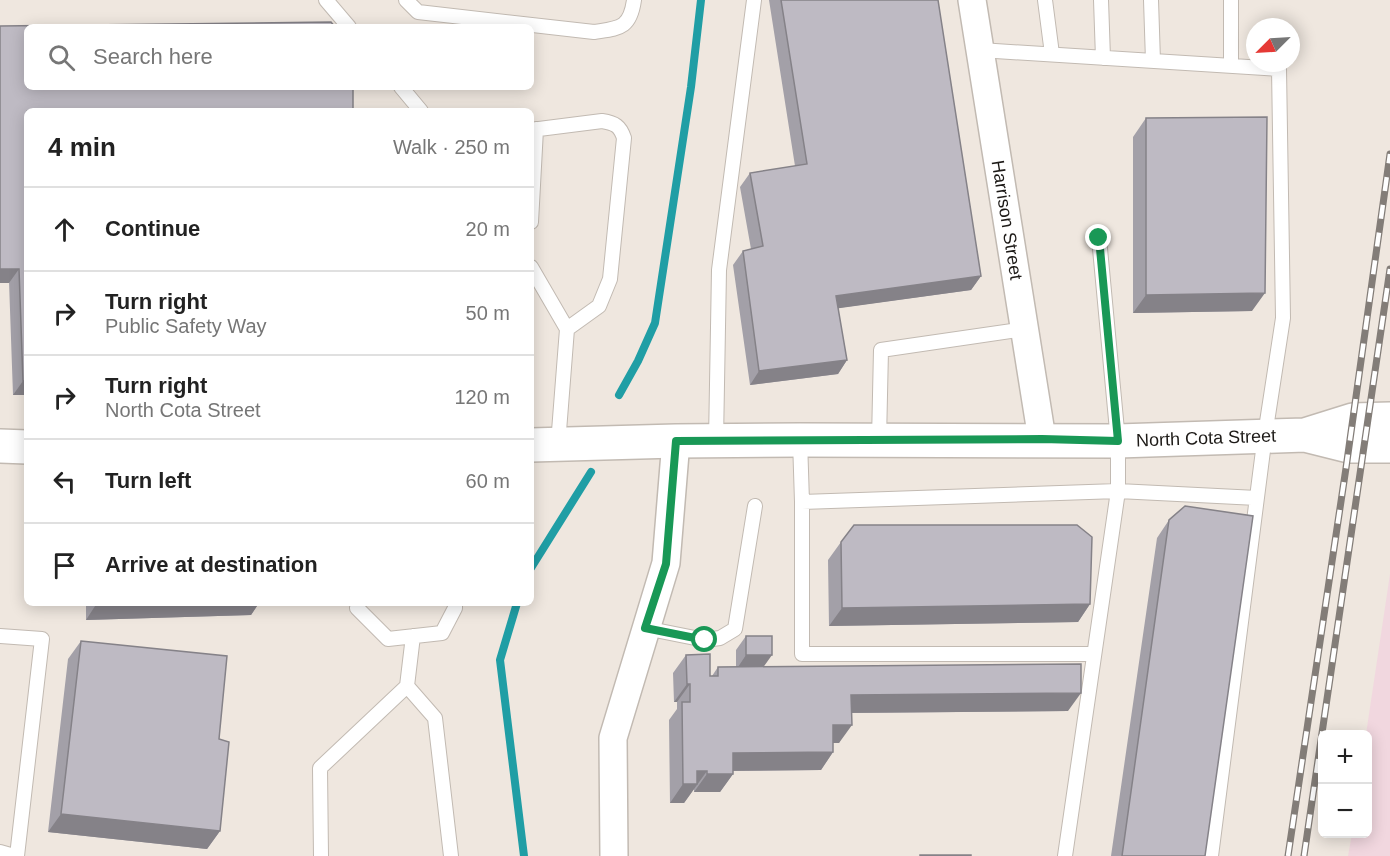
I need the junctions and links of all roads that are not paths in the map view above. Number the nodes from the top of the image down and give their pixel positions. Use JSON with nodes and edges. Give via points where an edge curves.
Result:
{"nodes":[{"id":1,"x":326,"y":0,"type":"edge"},
{"id":2,"x":406,"y":0,"type":"edge"},
{"id":3,"x":634,"y":0,"type":"edge"},
{"id":4,"x":754,"y":0,"type":"edge"},
{"id":5,"x":972,"y":0,"type":"edge"},
{"id":6,"x":1045,"y":0,"type":"edge"},
{"id":7,"x":1101,"y":0,"type":"edge"},
{"id":8,"x":1151,"y":0,"type":"edge"},
{"id":9,"x":1231,"y":0,"type":"edge"},
{"id":10,"x":346,"y":24,"type":"edge"},
{"id":11,"x":524,"y":24,"type":"edge"},
{"id":12,"x":534,"y":25,"type":"edge"},
{"id":13,"x":980,"y":50,"type":"junction"},
{"id":14,"x":1052,"y":54,"type":"junction"},
{"id":15,"x":1104,"y":58,"type":"junction"},
{"id":16,"x":1153,"y":61,"type":"junction"},
{"id":17,"x":1232,"y":66,"type":"junction"},
{"id":18,"x":404,"y":90,"type":"edge"},
{"id":19,"x":418,"y":108,"type":"edge"},
{"id":20,"x":534,"y":130,"type":"edge"},
{"id":21,"x":1099,"y":238,"type":"dead end"},
{"id":22,"x":534,"y":272,"type":"edge"},
{"id":23,"x":567,"y":328,"type":"junction"},
{"id":24,"x":1025,"y":329,"type":"junction"},
{"id":25,"x":1390,"y":419,"type":"edge"},
{"id":26,"x":1266,"y":435,"type":"junction"},
{"id":27,"x":1305,"y":435,"type":"junction"},
{"id":28,"x":1042,"y":439,"type":"junction"},
{"id":29,"x":800,"y":440,"type":"junction"},
{"id":30,"x":879,"y":440,"type":"junction"},
{"id":31,"x":676,"y":441,"type":"junction"},
{"id":32,"x":716,"y":441,"type":"junction"},
{"id":33,"x":1118,"y":441,"type":"junction"},
{"id":34,"x":544,"y":445,"type":"edge"},
{"id":35,"x":0,"y":446,"type":"edge"},
{"id":36,"x":1390,"y":446,"type":"edge"},
{"id":37,"x":24,"y":447,"type":"edge"},
{"id":38,"x":1118,"y":491,"type":"junction"},
{"id":39,"x":1257,"y":498,"type":"junction"},
{"id":40,"x":802,"y":502,"type":"junction"},
{"id":41,"x":755,"y":506,"type":"dead end"},
{"id":42,"x":357,"y":606,"type":"edge"},
{"id":43,"x":455,"y":606,"type":"edge"},
{"id":44,"x":645,"y":628,"type":"junction"},
{"id":45,"x":0,"y":636,"type":"edge"},
{"id":46,"x":413,"y":636,"type":"junction"},
{"id":47,"x":1094,"y":654,"type":"junction"},
{"id":48,"x":407,"y":686,"type":"junction"},
{"id":49,"x":0,"y":852,"type":"edge"},
{"id":50,"x":15,"y":856,"type":"edge"},
{"id":51,"x":321,"y":856,"type":"edge"},
{"id":52,"x":451,"y":856,"type":"edge"},
{"id":53,"x":614,"y":856,"type":"edge"},
{"id":54,"x":1065,"y":856,"type":"edge"},
{"id":55,"x":1211,"y":856,"type":"edge"}],
"edges":[{"from":1,"to":10,"type":"lane"},
{"from":2,"to":11,"type":"lane","via":[[418,12]]},
{"from":3,"to":12,"type":"lane","via":[[632,15],[619,28],[594,32]]},
{"from":4,"to":32,"type":"lane","via":[[720,270]]},
{"from":5,"to":13,"type":"street","name":"Harrison Street"},
{"from":6,"to":14,"type":"lane"},
{"from":7,"to":15,"type":"lane"},
{"from":8,"to":16,"type":"lane"},
{"from":9,"to":17,"type":"lane"},
{"from":13,"to":14,"type":"lane"},
{"from":13,"to":24,"type":"street","name":"Harrison Street"},
{"from":14,"to":15,"type":"lane"},
{"from":15,"to":16,"type":"lane"},
{"from":16,"to":17,"type":"lane"},
{"from":17,"to":26,"type":"lane","via":[[1278,69],[1283,318]]},
{"from":18,"to":19,"type":"lane"},
{"from":20,"to":23,"type":"lane","via":[[602,121],[620,127],[624,138],[610,279],[599,306]]},
{"from":21,"to":33,"type":"lane"},
{"from":22,"to":23,"type":"lane"},
{"from":23,"to":34,"type":"lane"},
{"from":24,"to":28,"type":"street","name":"Harrison Street"},
{"from":24,"to":30,"type":"lane","via":[[881,350]]},
{"from":25,"to":27,"type":"street","name":"North Cota Street","via":[[1353,420]]},
{"from":26,"to":27,"type":"street","name":"North Cota Street"},
{"from":26,"to":33,"type":"street","name":"North Cota Street"},
{"from":26,"to":39,"type":"lane"},
{"from":27,"to":36,"type":"street","name":"North Cota Street","via":[[1349,446]]},
{"from":28,"to":30,"type":"street","name":"North Cota Street"},
{"from":28,"to":33,"type":"street","name":"North Cota Street"},
{"from":29,"to":30,"type":"street","name":"North Cota Street"},
{"from":29,"to":32,"type":"street","name":"North Cota Street"},
{"from":29,"to":40,"type":"lane"},
{"from":31,"to":32,"type":"street","name":"North Cota Street"},
{"from":31,"to":34,"type":"street","name":"North Cota Street"},
{"from":31,"to":44,"type":"street","via":[[666,564]]},
{"from":33,"to":38,"type":"lane"},
{"from":35,"to":37,"type":"street"},
{"from":38,"to":39,"type":"lane"},
{"from":38,"to":40,"type":"lane"},
{"from":38,"to":47,"type":"lane"},
{"from":39,"to":55,"type":"lane"},
{"from":40,"to":47,"type":"lane","via":[[802,654]]},
{"from":41,"to":44,"type":"lane","via":[[735,629],[720,638],[705,640]]},
{"from":42,"to":46,"type":"lane","via":[[388,639]]},
{"from":43,"to":46,"type":"lane","via":[[442,633]]},
{"from":44,"to":53,"type":"street","via":[[613,738]]},
{"from":45,"to":50,"type":"lane","via":[[42,639]]},
{"from":46,"to":48,"type":"lane"},
{"from":47,"to":54,"type":"lane"},
{"from":48,"to":51,"type":"lane","via":[[320,768]]},
{"from":48,"to":52,"type":"lane","via":[[435,718]]},
{"from":49,"to":50,"type":"lane"}]}
